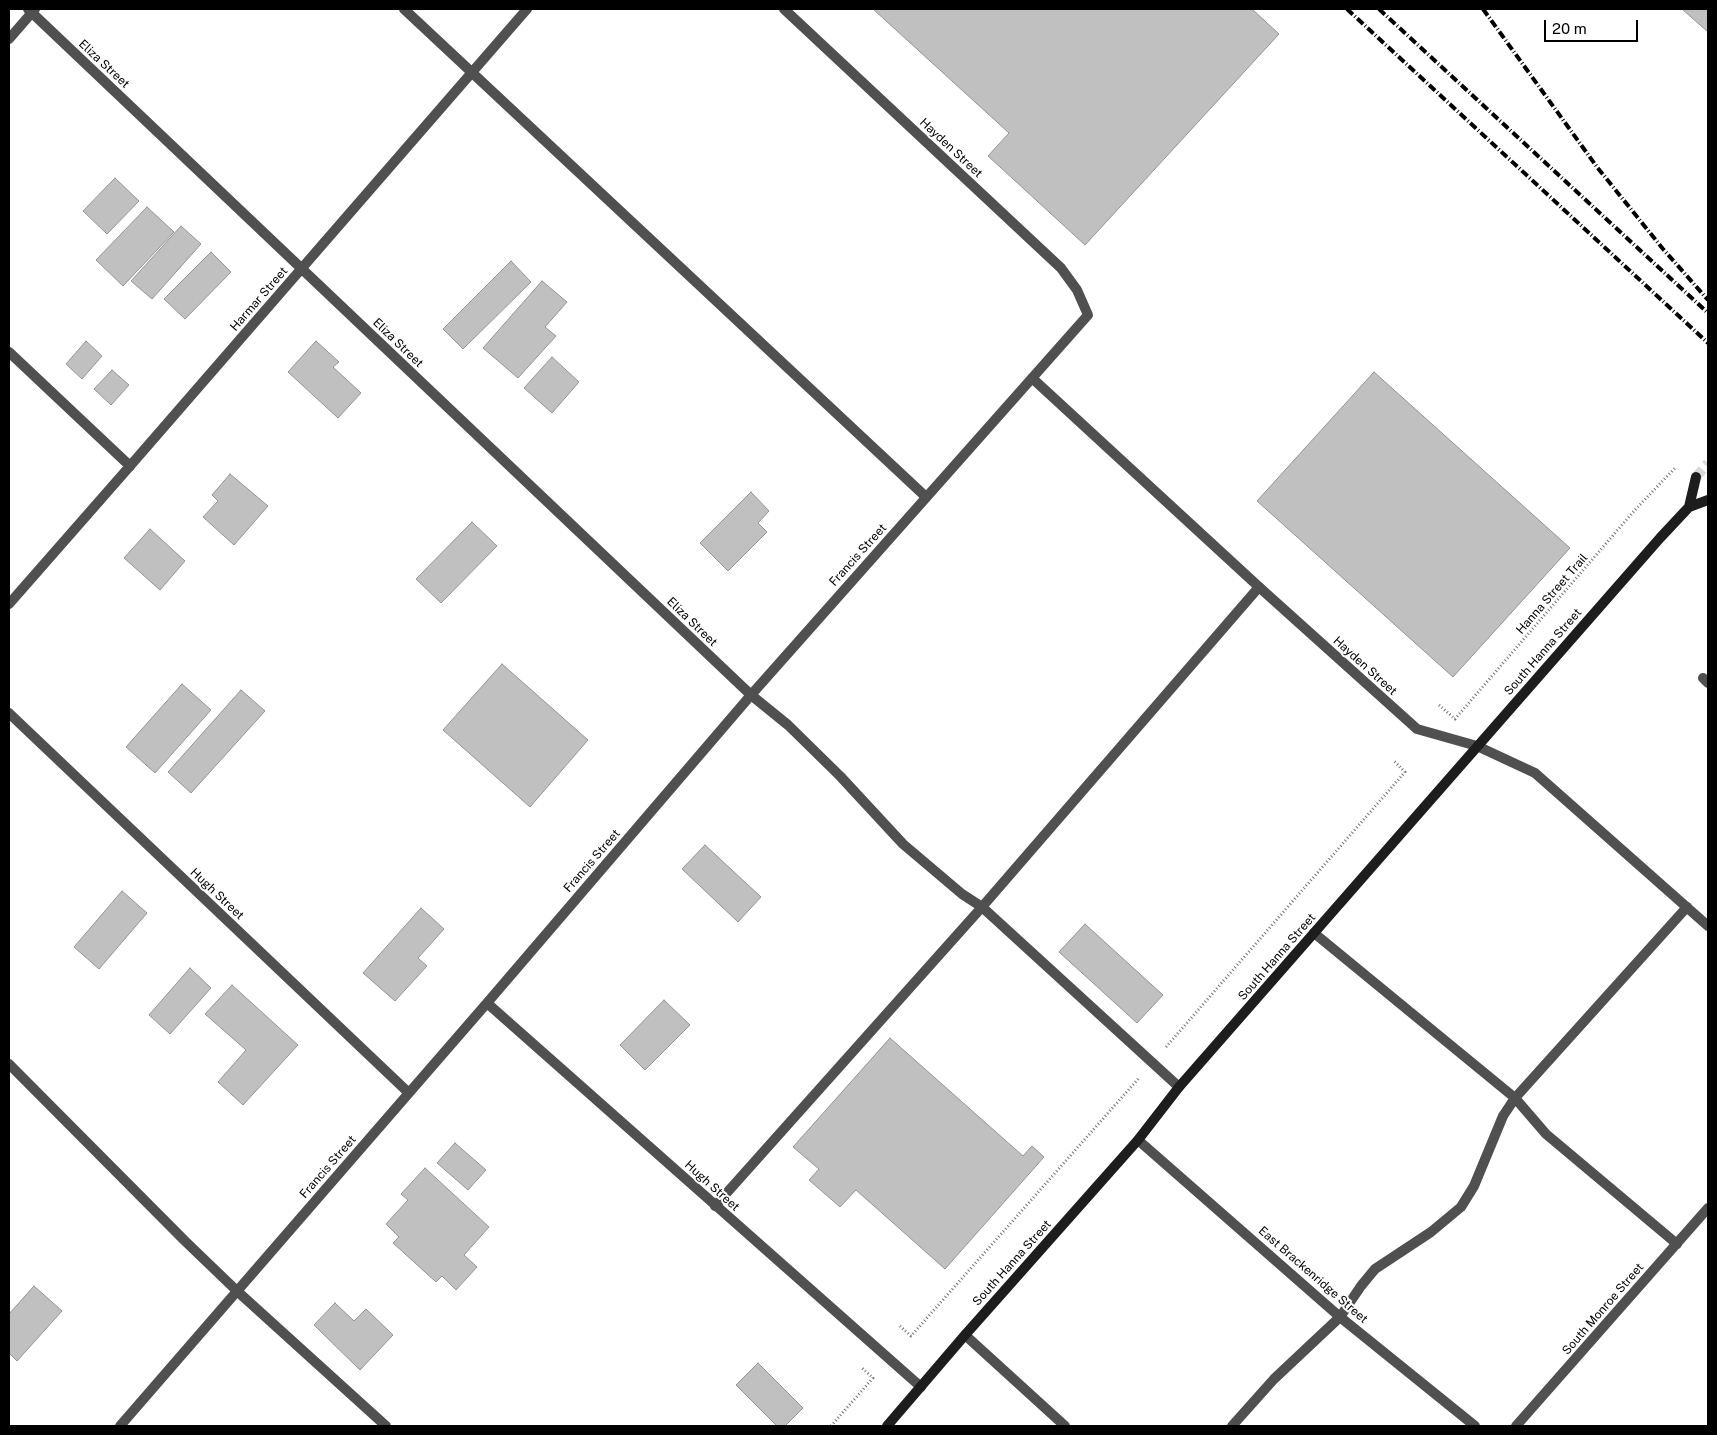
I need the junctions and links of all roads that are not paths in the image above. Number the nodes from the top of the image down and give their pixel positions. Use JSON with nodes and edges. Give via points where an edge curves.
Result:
{"nodes":[{"id":1,"x":404,"y":9,"type":"edge"},
{"id":2,"x":527,"y":9,"type":"edge"},
{"id":3,"x":784,"y":9,"type":"edge"},
{"id":4,"x":32,"y":10,"type":"edge"},
{"id":5,"x":9,"y":39,"type":"edge"},
{"id":6,"x":472,"y":73,"type":"junction"},
{"id":7,"x":302,"y":269,"type":"junction"},
{"id":8,"x":1088,"y":315,"type":"joint"},
{"id":9,"x":9,"y":352,"type":"edge"},
{"id":10,"x":1032,"y":378,"type":"junction"},
{"id":11,"x":130,"y":466,"type":"junction"},
{"id":12,"x":1696,"y":477,"type":"tunnel mouth"},
{"id":13,"x":926,"y":497,"type":"junction"},
{"id":14,"x":1708,"y":500,"type":"edge"},
{"id":15,"x":1689,"y":507,"type":"junction"},
{"id":16,"x":1259,"y":587,"type":"junction"},
{"id":17,"x":9,"y":604,"type":"edge"},
{"id":18,"x":751,"y":695,"type":"junction"},
{"id":19,"x":9,"y":713,"type":"edge"},
{"id":20,"x":1477,"y":746,"type":"junction"},
{"id":21,"x":982,"y":906,"type":"junction"},
{"id":22,"x":1687,"y":907,"type":"junction"},
{"id":23,"x":1708,"y":926,"type":"edge"},
{"id":24,"x":1314,"y":933,"type":"junction"},
{"id":25,"x":487,"y":1003,"type":"junction"},
{"id":26,"x":9,"y":1064,"type":"edge"},
{"id":27,"x":1179,"y":1087,"type":"junction"},
{"id":28,"x":409,"y":1092,"type":"junction"},
{"id":29,"x":1514,"y":1098,"type":"junction"},
{"id":30,"x":1138,"y":1140,"type":"junction"},
{"id":31,"x":715,"y":1206,"type":"junction"},
{"id":32,"x":1708,"y":1208,"type":"edge"},
{"id":33,"x":1676,"y":1244,"type":"junction"},
{"id":34,"x":237,"y":1291,"type":"junction"},
{"id":35,"x":1340,"y":1316,"type":"junction"},
{"id":36,"x":965,"y":1334,"type":"junction"},
{"id":37,"x":920,"y":1387,"type":"junction"},
{"id":38,"x":120,"y":1426,"type":"edge"},
{"id":39,"x":386,"y":1426,"type":"edge"},
{"id":40,"x":887,"y":1426,"type":"edge"},
{"id":41,"x":1065,"y":1426,"type":"edge"},
{"id":42,"x":1232,"y":1426,"type":"edge"},
{"id":43,"x":1475,"y":1426,"type":"edge"},
{"id":44,"x":1516,"y":1426,"type":"edge"}],
"edges":[{"from":1,"to":6,"type":"street"},
{"from":2,"to":6,"type":"street","name":"Harmar Street"},
{"from":3,"to":8,"type":"street","name":"Hayden Street","via":[[1060,268],[1077,290]]},
{"from":4,"to":5,"type":"street"},
{"from":4,"to":7,"type":"street","name":"Eliza Street"},
{"from":6,"to":7,"type":"street","name":"Harmar Street"},
{"from":6,"to":13,"type":"street"},
{"from":7,"to":11,"type":"street","name":"Harmar Street"},
{"from":7,"to":18,"type":"street","name":"Eliza Street"},
{"from":8,"to":10,"type":"street","name":"Francis Street"},
{"from":9,"to":11,"type":"street"},
{"from":10,"to":13,"type":"street","name":"Francis Street"},
{"from":10,"to":16,"type":"street","name":"Hayden Street"},
{"from":11,"to":17,"type":"street","name":"Harmar Street"},
{"from":12,"to":15,"type":"street","name":"South Hanna Street"},
{"from":13,"to":18,"type":"street","name":"Francis Street"},
{"from":14,"to":15,"type":"street","name":"South Hanna Street"},
{"from":15,"to":20,"type":"street","name":"South Hanna Street"},
{"from":16,"to":20,"type":"street","name":"Hayden Street","via":[[1417,729]]},
{"from":16,"to":21,"type":"street"},
{"from":18,"to":21,"type":"street","name":"Eliza Street","via":[[840,776],[903,844],[962,894]]},
{"from":18,"to":25,"type":"street","name":"Francis Street"},
{"from":19,"to":28,"type":"street","name":"Hugh Street"},
{"from":20,"to":22,"type":"street","name":"Hayden Street","via":[[1535,772]]},
{"from":20,"to":24,"type":"street","name":"South Hanna Street"},
{"from":21,"to":27,"type":"street","name":"Eliza Street"},
{"from":21,"to":31,"type":"street"},
{"from":22,"to":23,"type":"street","name":"Hayden Street"},
{"from":22,"to":29,"type":"street"},
{"from":24,"to":27,"type":"street","name":"South Hanna Street"},
{"from":24,"to":29,"type":"street"},
{"from":25,"to":28,"type":"street","name":"Francis Street"},
{"from":25,"to":31,"type":"street","name":"Hugh Street"},
{"from":26,"to":34,"type":"street"},
{"from":27,"to":30,"type":"street","name":"South Hanna Street"},
{"from":28,"to":34,"type":"street","name":"Francis Street"},
{"from":29,"to":33,"type":"street","via":[[1546,1134]]},
{"from":29,"to":35,"type":"street","via":[[1503,1116],[1474,1186],[1460,1207],[1431,1232],[1375,1269]]},
{"from":30,"to":35,"type":"street","name":"East Brackenridge Street"},
{"from":30,"to":36,"type":"street","name":"South Hanna Street"},
{"from":31,"to":37,"type":"street","name":"Hugh Street"},
{"from":32,"to":33,"type":"street","name":"South Monroe Street"},
{"from":33,"to":44,"type":"street","name":"South Monroe Street"},
{"from":34,"to":38,"type":"street","name":"Francis Street"},
{"from":34,"to":39,"type":"street"},
{"from":35,"to":42,"type":"street","via":[[1274,1379]]},
{"from":35,"to":43,"type":"street","name":"East Brackenridge Street"},
{"from":36,"to":37,"type":"street","name":"South Hanna Street"},
{"from":36,"to":41,"type":"street"},
{"from":37,"to":40,"type":"street","name":"South Hanna Street"}]}
